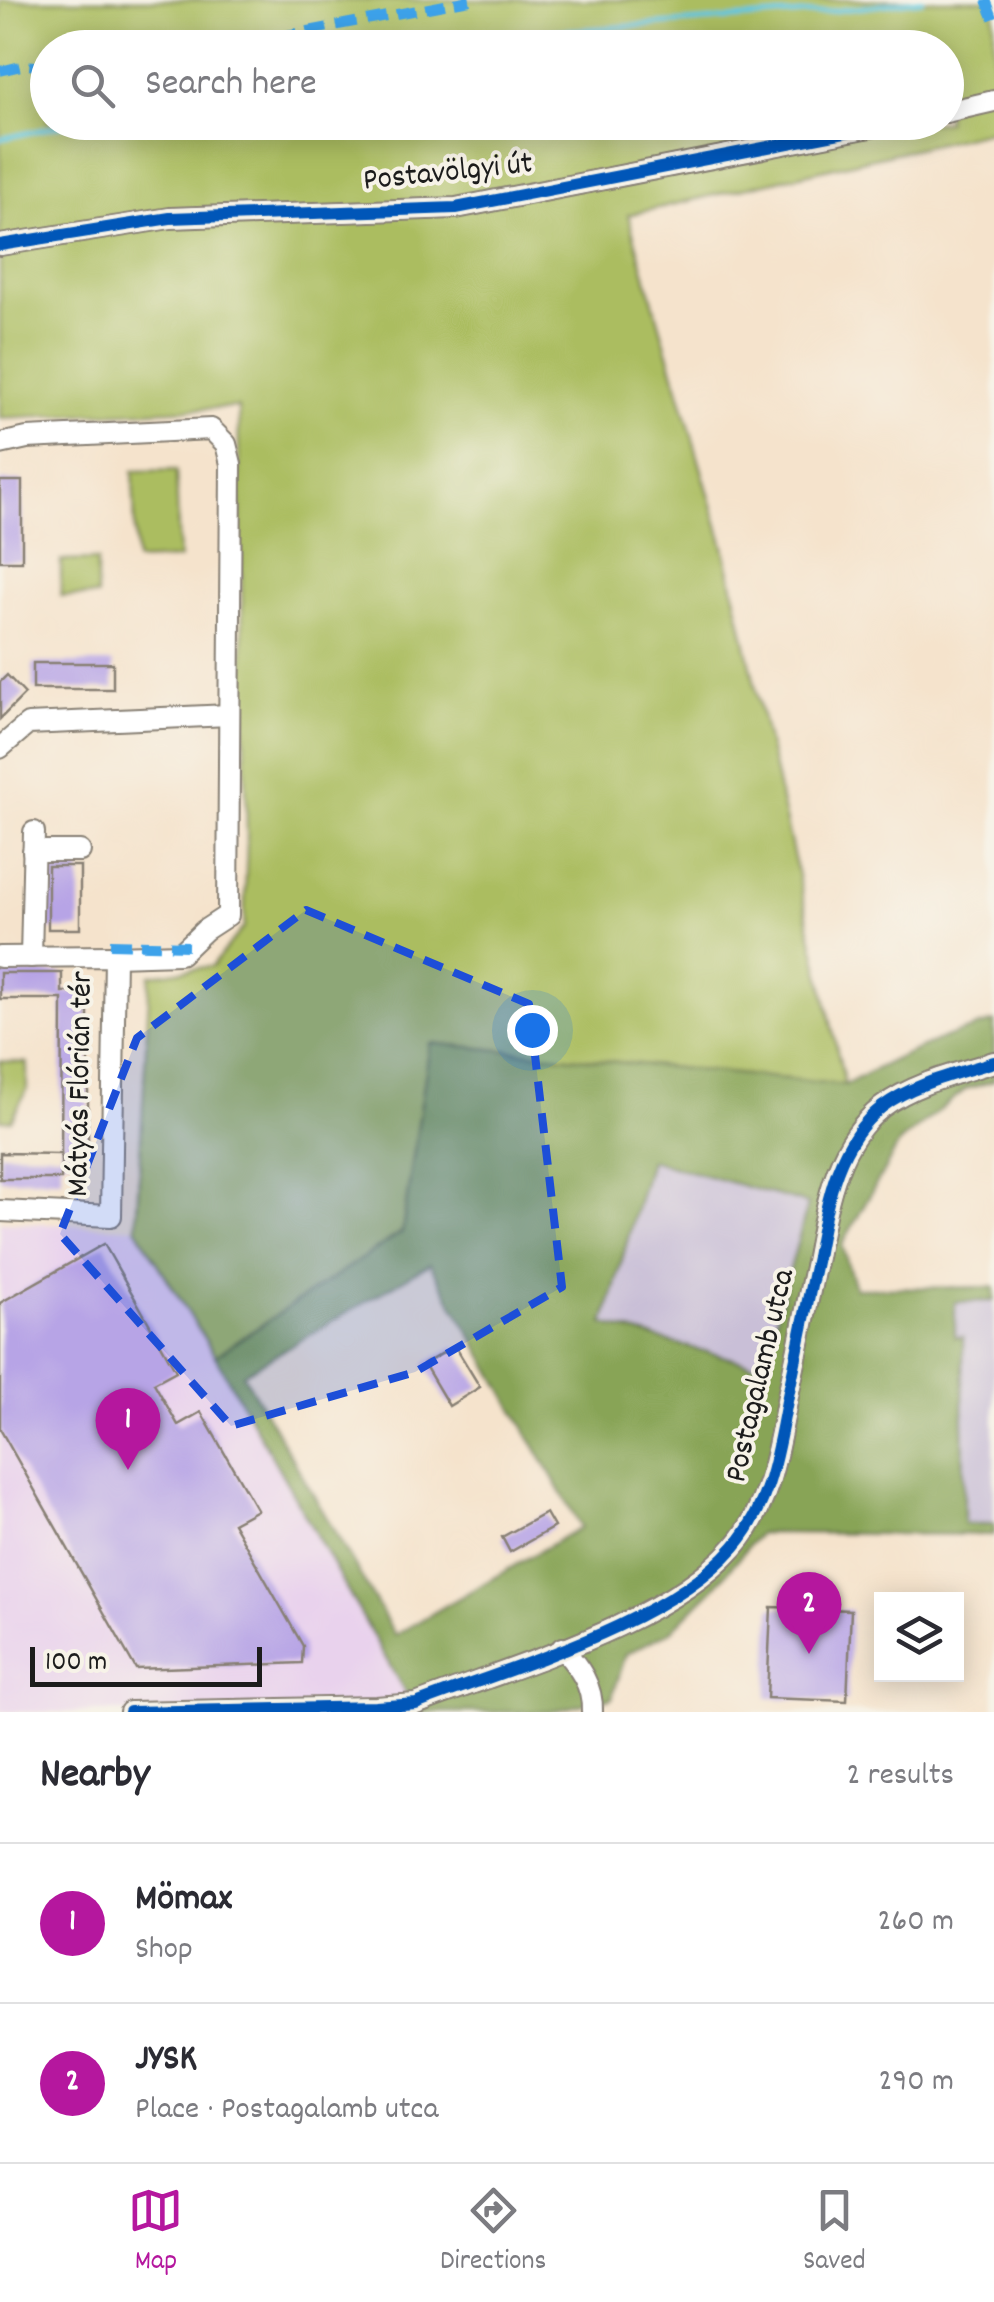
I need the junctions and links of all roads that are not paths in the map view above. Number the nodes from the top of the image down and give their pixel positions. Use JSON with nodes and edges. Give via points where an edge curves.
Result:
{"nodes":[{"id":1,"x":994,"y":102,"type":"edge"},
{"id":2,"x":964,"y":108,"type":"edge"},
{"id":3,"x":804,"y":140,"type":"edge"},
{"id":4,"x":0,"y":245,"type":"edge"},
{"id":5,"x":0,"y":444,"type":"edge"},
{"id":6,"x":229,"y":714,"type":"junction"},
{"id":7,"x":0,"y":748,"type":"edge"},
{"id":8,"x":80,"y":851,"type":"dead end"},
{"id":9,"x":32,"y":956,"type":"junction"},
{"id":10,"x":115,"y":956,"type":"junction"},
{"id":11,"x":0,"y":957,"type":"edge"},
{"id":12,"x":994,"y":1062,"type":"edge"},
{"id":13,"x":0,"y":1211,"type":"edge"},
{"id":14,"x":562,"y":1648,"type":"junction"},
{"id":15,"x":130,"y":1712,"type":"edge"},
{"id":16,"x":592,"y":1712,"type":"edge"}],
"edges":[{"from":1,"to":2,"type":"street"},
{"from":3,"to":4,"type":"street","name":"Postavölgyi út","via":[[456,208],[170,218]]},
{"from":5,"to":6,"type":"street","via":[[211,429],[226,444]]},
{"from":6,"to":7,"type":"street","via":[[28,724]]},
{"from":6,"to":10,"type":"street","via":[[228,915],[180,954]]},
{"from":8,"to":9,"type":"street","via":[[34,842]]},
{"from":9,"to":10,"type":"street","name":"Mátyás Flórián tér"},
{"from":9,"to":11,"type":"street","name":"Mátyás Flórián tér"},
{"from":10,"to":13,"type":"street","name":"Mátyás Flórián tér","via":[[111,1216]]},
{"from":12,"to":14,"type":"street","name":"Postagalamb utca","via":[[897,1097],[856,1134],[827,1200],[781,1439],[750,1526],[702,1577],[656,1609]]},
{"from":14,"to":15,"type":"street","name":"Postagalamb utca","via":[[416,1704]]},
{"from":14,"to":16,"type":"street","via":[[582,1670]]}]}
